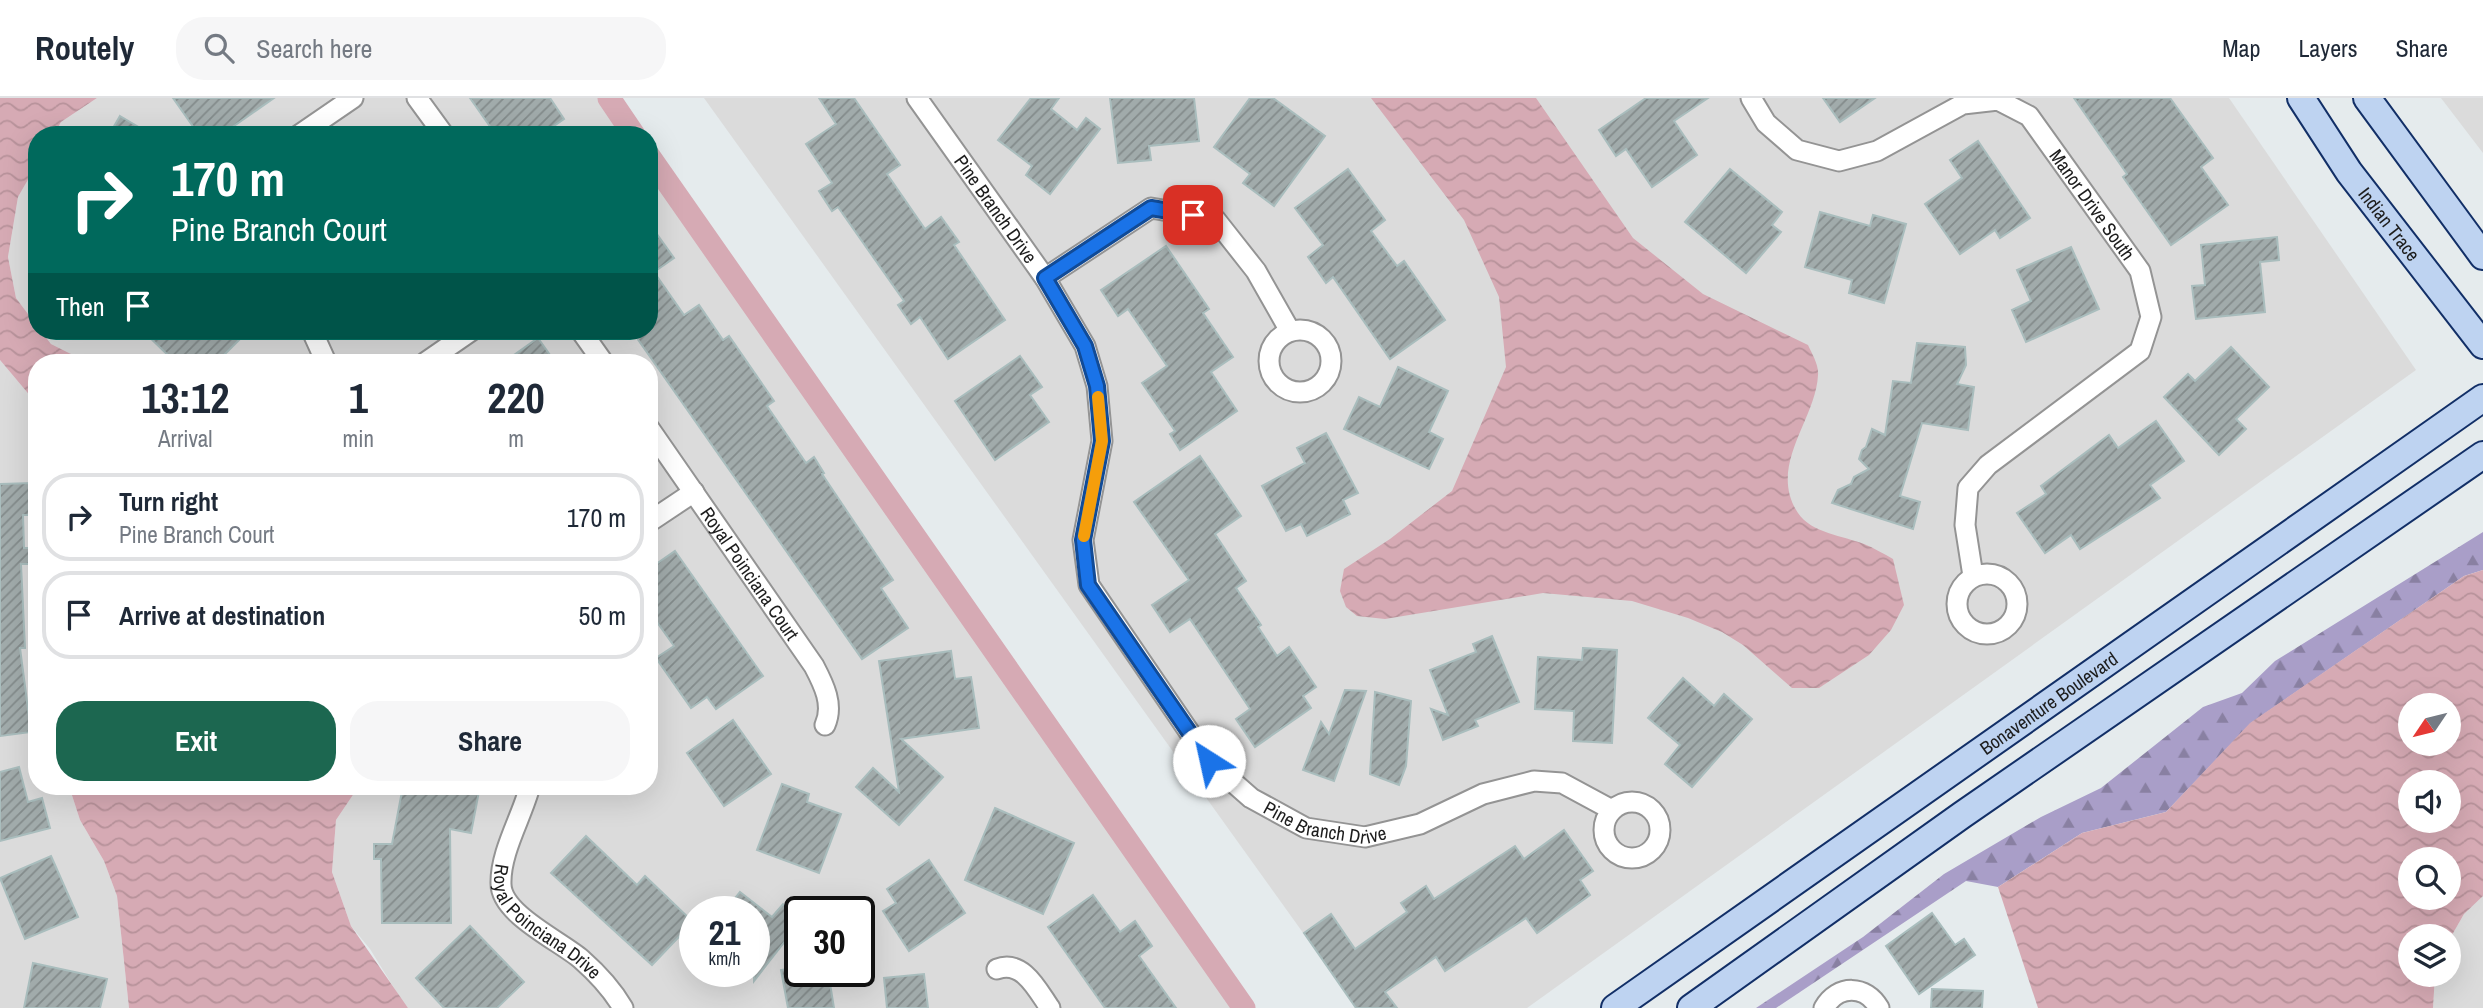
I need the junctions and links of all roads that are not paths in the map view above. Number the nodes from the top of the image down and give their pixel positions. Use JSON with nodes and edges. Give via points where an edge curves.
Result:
{"nodes":[{"id":1,"x":352,"y":98,"type":"edge"},
{"id":2,"x":417,"y":98,"type":"edge"},
{"id":3,"x":917,"y":98,"type":"edge"},
{"id":4,"x":1751,"y":98,"type":"edge"},
{"id":5,"x":2301,"y":98,"type":"edge"},
{"id":6,"x":2367,"y":98,"type":"edge"},
{"id":7,"x":312,"y":126,"type":"edge"},
{"id":8,"x":437,"y":126,"type":"edge"},
{"id":9,"x":2483,"y":256,"type":"edge"},
{"id":10,"x":1045,"y":278,"type":"junction"},
{"id":11,"x":1290,"y":331,"type":"dead end"},
{"id":12,"x":458,"y":340,"type":"edge"},
{"id":13,"x":2483,"y":345,"type":"edge"},
{"id":14,"x":438,"y":354,"type":"edge"},
{"id":15,"x":2483,"y":398,"type":"edge"},
{"id":16,"x":658,"y":441,"type":"edge"},
{"id":17,"x":2483,"y":455,"type":"edge"},
{"id":18,"x":694,"y":492,"type":"junction"},
{"id":19,"x":658,"y":516,"type":"edge"},
{"id":20,"x":1973,"y":576,"type":"dead end"},
{"id":21,"x":825,"y":725,"type":"dead end"},
{"id":22,"x":527,"y":795,"type":"edge"},
{"id":23,"x":1612,"y":810,"type":"dead end"},
{"id":24,"x":997,"y":969,"type":"dead end"},
{"id":25,"x":623,"y":1008,"type":"edge"},
{"id":26,"x":1050,"y":1008,"type":"edge"},
{"id":27,"x":1615,"y":1008,"type":"edge"},
{"id":28,"x":1691,"y":1008,"type":"edge"},
{"id":29,"x":1824,"y":1008,"type":"edge"},
{"id":30,"x":1879,"y":1008,"type":"edge"}],
"edges":[{"from":1,"to":7,"type":"street"},
{"from":2,"to":8,"type":"street"},
{"from":3,"to":10,"type":"street","name":"Pine Branch Drive"},
{"from":4,"to":20,"type":"street","name":"Manor Drive South","via":[[1766,123],[1797,150],[1839,161],[1877,151],[1963,104],[1998,100],[2029,116],[2140,271],[2151,317],[2140,351],[1988,465],[1968,488],[1965,524]]},
{"from":5,"to":13,"type":"main road","name":"Indian Trace","via":[[2349,172]]},
{"from":6,"to":9,"type":"main road"},
{"from":10,"to":11,"type":"street","via":[[1151,208],[1215,219],[1256,271]]},
{"from":10,"to":23,"type":"street","name":"Pine Branch Drive","via":[[1085,346],[1097,386],[1102,441],[1083,540],[1088,585],[1209,761],[1251,798],[1306,828],[1365,836],[1420,824],[1483,794],[1534,781],[1562,783]]},
{"from":12,"to":14,"type":"street"},
{"from":15,"to":27,"type":"main road","name":"Bonaventure Boulevard"},
{"from":16,"to":18,"type":"street","name":"Royal Poinciana Court"},
{"from":17,"to":28,"type":"main road"},
{"from":18,"to":19,"type":"street"},
{"from":18,"to":21,"type":"street","name":"Royal Poinciana Court","via":[[814,666],[828,699]]},
{"from":22,"to":25,"type":"street","name":"Royal Poinciana Drive","via":[[501,885],[507,903],[580,958],[610,987]]},
{"from":24,"to":26,"type":"street","via":[[1019,970]]},
{"from":29,"to":30,"type":"street","via":[[1838,992],[1850,989],[1872,997]]}]}
